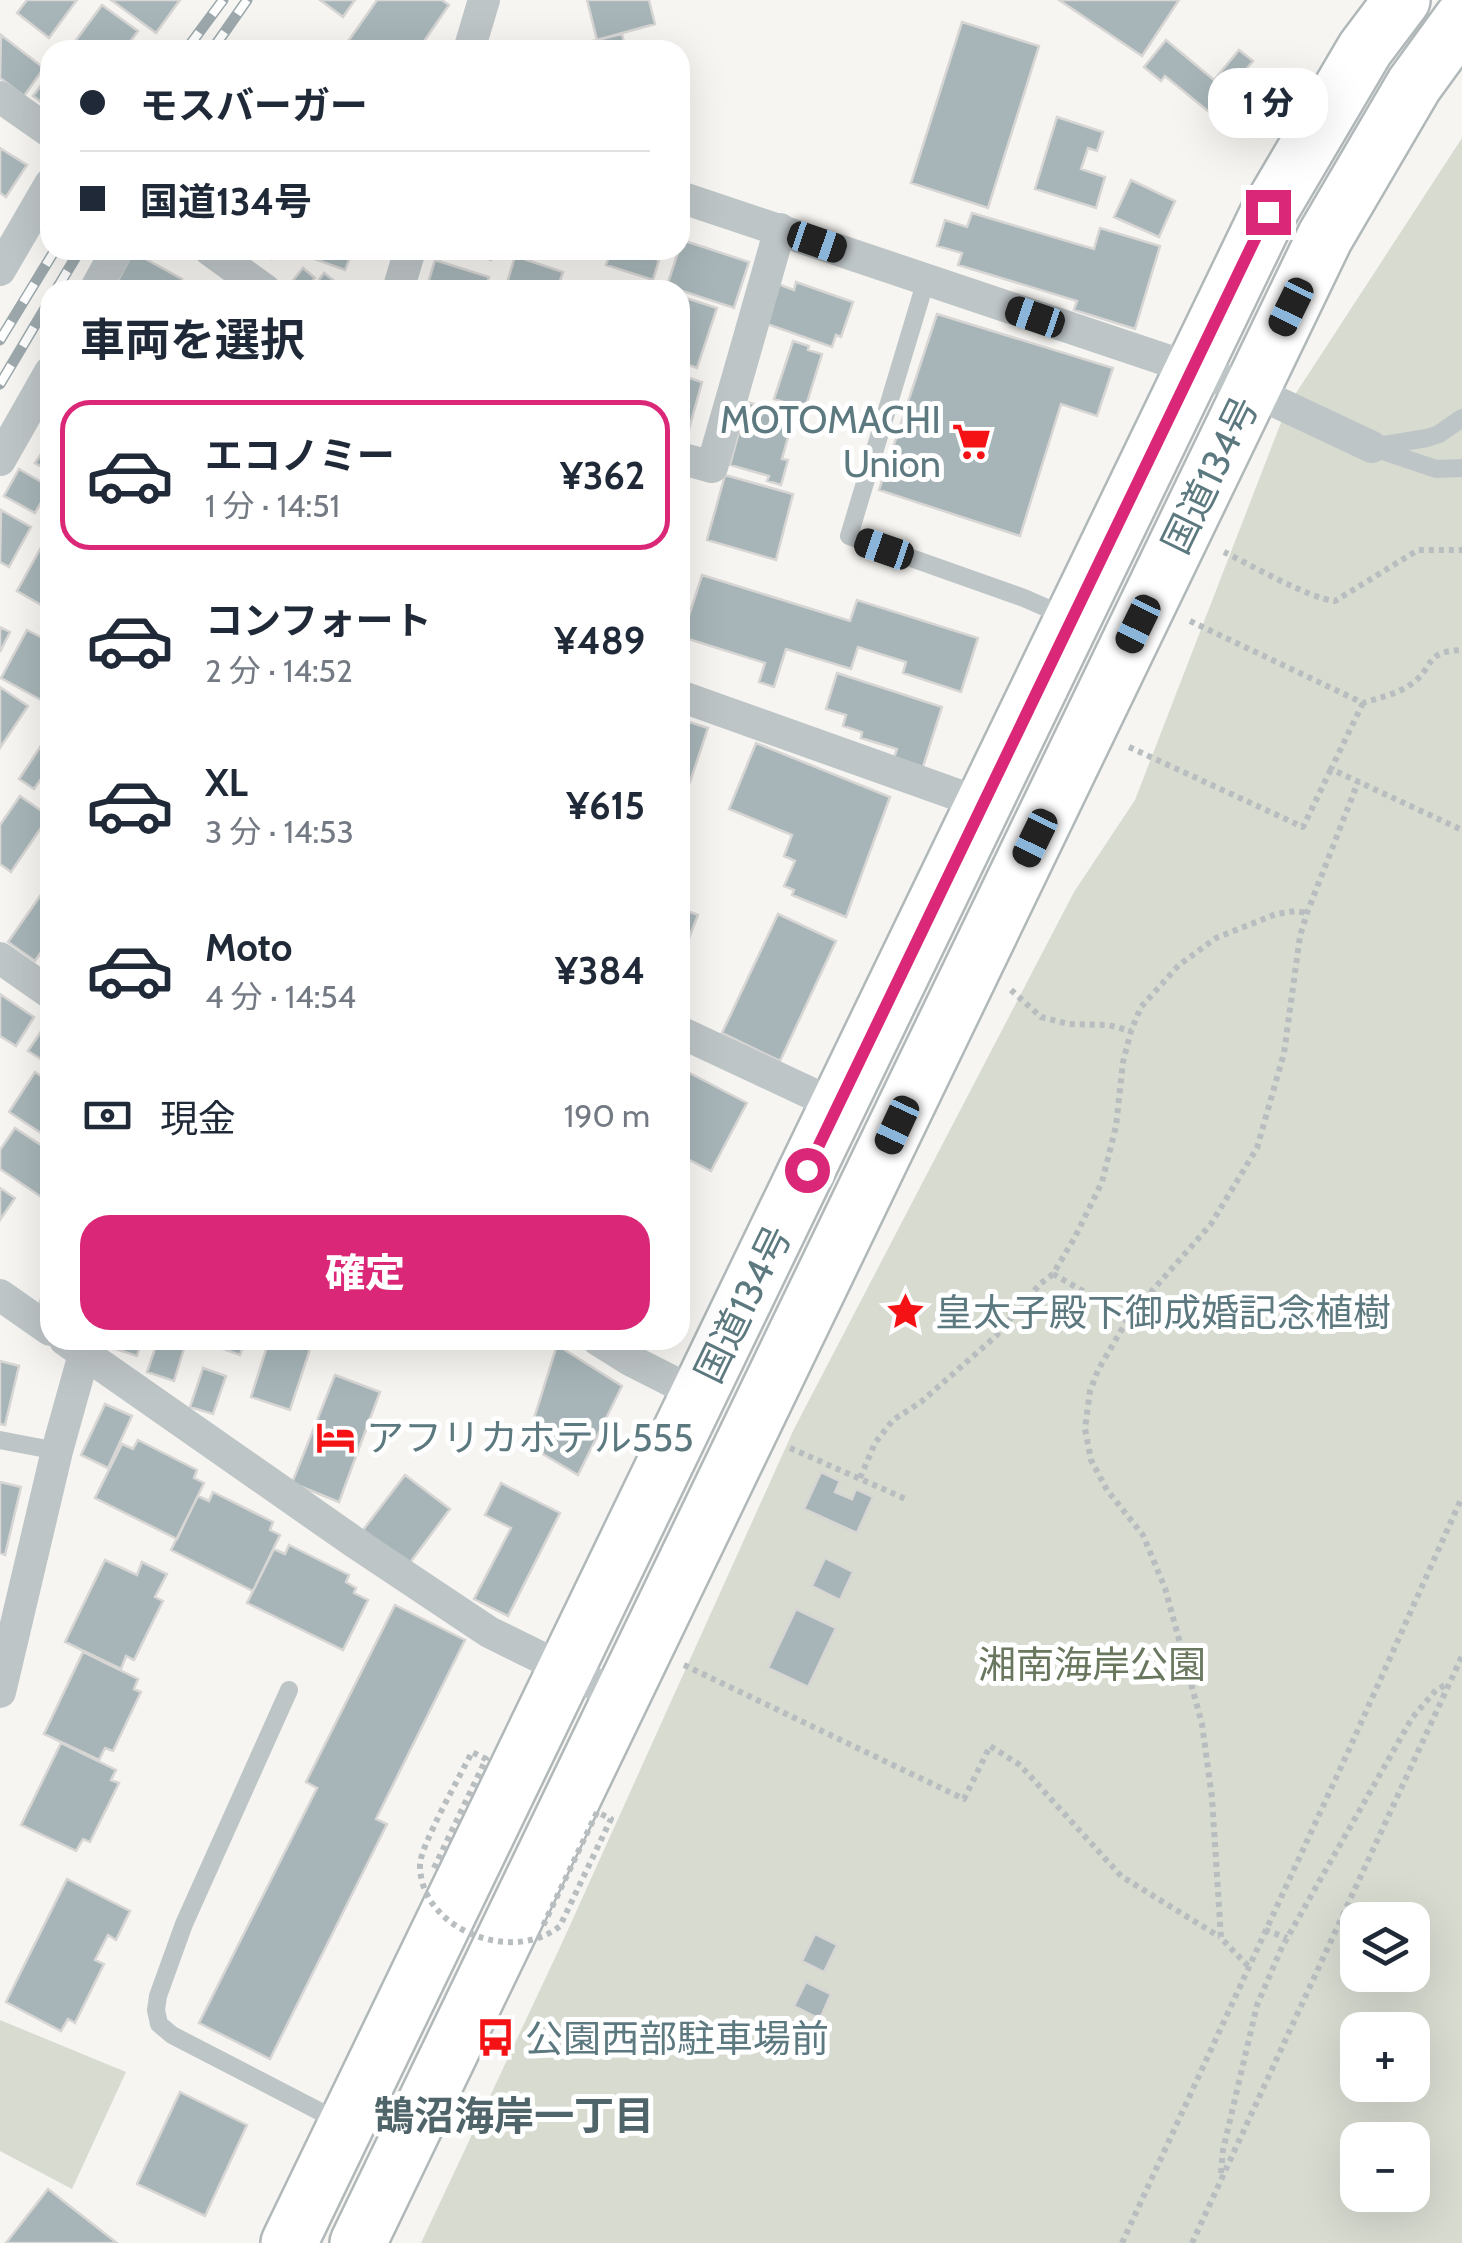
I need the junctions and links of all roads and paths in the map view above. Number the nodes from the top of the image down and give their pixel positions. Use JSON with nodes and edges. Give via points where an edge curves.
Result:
{"nodes":[{"id":1,"x":484,"y":0,"type":"edge"},
{"id":2,"x":1402,"y":0,"type":"edge"},
{"id":3,"x":1462,"y":19,"type":"edge"},
{"id":4,"x":472,"y":40,"type":"edge"},
{"id":5,"x":0,"y":97,"type":"edge"},
{"id":6,"x":40,"y":125,"type":"edge"},
{"id":7,"x":690,"y":200,"type":"edge"},
{"id":8,"x":40,"y":201,"type":"edge"},
{"id":9,"x":780,"y":229,"type":"junction"},
{"id":10,"x":224,"y":260,"type":"edge"},
{"id":11,"x":0,"y":270,"type":"edge"},
{"id":12,"x":251,"y":280,"type":"edge"},
{"id":13,"x":926,"y":280,"type":"junction"},
{"id":14,"x":1193,"y":370,"type":"junction"},
{"id":15,"x":1251,"y":390,"type":"junction"},
{"id":16,"x":40,"y":410,"type":"edge"},
{"id":17,"x":1462,"y":418,"type":"edge"},
{"id":18,"x":1372,"y":447,"type":"junction"},
{"id":19,"x":0,"y":460,"type":"edge"},
{"id":20,"x":690,"y":461,"type":"edge"},
{"id":21,"x":1462,"y":468,"type":"edge"},
{"id":22,"x":1462,"y":550,"type":"edge"},
{"id":23,"x":1221,"y":551,"type":"dead end"},
{"id":24,"x":1072,"y":620,"type":"junction"},
{"id":25,"x":1188,"y":620,"type":"dead end"},
{"id":26,"x":1462,"y":650,"type":"edge"},
{"id":27,"x":690,"y":700,"type":"edge"},
{"id":28,"x":1364,"y":703,"type":"junction"},
{"id":29,"x":1130,"y":747,"type":"dead end"},
{"id":30,"x":1331,"y":769,"type":"junction"},
{"id":31,"x":1358,"y":782,"type":"junction"},
{"id":32,"x":983,"y":804,"type":"junction"},
{"id":33,"x":1462,"y":830,"type":"edge"},
{"id":34,"x":1307,"y":913,"type":"junction"},
{"id":35,"x":0,"y":958,"type":"edge"},
{"id":36,"x":40,"y":985,"type":"edge"},
{"id":37,"x":1011,"y":990,"type":"dead end"},
{"id":38,"x":1130,"y":1030,"type":"junction"},
{"id":39,"x":690,"y":1037,"type":"edge"},
{"id":40,"x":838,"y":1106,"type":"junction"},
{"id":41,"x":1053,"y":1274,"type":"junction"},
{"id":42,"x":0,"y":1295,"type":"edge"},
{"id":43,"x":1129,"y":1318,"type":"junction"},
{"id":44,"x":40,"y":1323,"type":"edge"},
{"id":45,"x":78,"y":1350,"type":"edge"},
{"id":46,"x":86,"y":1350,"type":"edge"},
{"id":47,"x":614,"y":1350,"type":"edge"},
{"id":48,"x":698,"y":1396,"type":"junction"},
{"id":49,"x":0,"y":1440,"type":"edge"},
{"id":50,"x":784,"y":1445,"type":"dead end"},
{"id":51,"x":58,"y":1451,"type":"junction"},
{"id":52,"x":860,"y":1478,"type":"junction"},
{"id":53,"x":1462,"y":1498,"type":"edge"},
{"id":54,"x":908,"y":1500,"type":"dead end"},
{"id":55,"x":1462,"y":1656,"type":"edge"},
{"id":56,"x":681,"y":1664,"type":"dead end"},
{"id":57,"x":566,"y":1671,"type":"junction"},
{"id":58,"x":1450,"y":1683,"type":"junction"},
{"id":59,"x":289,"y":1690,"type":"dead end"},
{"id":60,"x":0,"y":1692,"type":"edge"},
{"id":61,"x":621,"y":1697,"type":"junction"},
{"id":62,"x":434,"y":1868,"type":"dead end"},
{"id":63,"x":542,"y":1926,"type":"dead end"},
{"id":64,"x":1265,"y":1930,"type":"junction"},
{"id":65,"x":1222,"y":1938,"type":"junction"},
{"id":66,"x":1287,"y":1938,"type":"junction"},
{"id":67,"x":1248,"y":1966,"type":"junction"},
{"id":68,"x":346,"y":2126,"type":"junction"},
{"id":69,"x":1221,"y":2179,"type":"junction"},
{"id":70,"x":289,"y":2243,"type":"edge"},
{"id":71,"x":358,"y":2243,"type":"edge"},
{"id":72,"x":1122,"y":2243,"type":"edge"},
{"id":73,"x":1192,"y":2243,"type":"edge"}],
"edges":[{"from":1,"to":4,"type":"street"},
{"from":2,"to":14,"type":"highway","name":"国道134号","via":[[1268,212]]},
{"from":3,"to":15,"type":"highway","name":"国道134号","via":[[1414,85],[1325,237]]},
{"from":5,"to":6,"type":"street"},
{"from":7,"to":9,"type":"street"},
{"from":8,"to":11,"type":"street"},
{"from":9,"to":13,"type":"street"},
{"from":9,"to":20,"type":"street","via":[[712,467]]},
{"from":10,"to":12,"type":"street"},
{"from":13,"to":14,"type":"street"},
{"from":13,"to":24,"type":"lane","via":[[849,536]]},
{"from":14,"to":15,"type":"street"},
{"from":14,"to":24,"type":"highway","name":"国道134号"},
{"from":15,"to":18,"type":"street"},
{"from":15,"to":61,"type":"highway","name":"国道134号"},
{"from":16,"to":19,"type":"street"},
{"from":17,"to":18,"type":"lane","via":[[1439,434]]},
{"from":18,"to":21,"type":"lane","via":[[1436,469]]},
{"from":22,"to":23,"type":"path","via":[[1418,550],[1335,601]]},
{"from":24,"to":32,"type":"highway","name":"国道134号"},
{"from":25,"to":28,"type":"path"},
{"from":26,"to":28,"type":"path","via":[[1434,656],[1410,686]]},
{"from":27,"to":32,"type":"street"},
{"from":28,"to":30,"type":"path"},
{"from":29,"to":30,"type":"path","via":[[1303,827]]},
{"from":30,"to":31,"type":"path"},
{"from":31,"to":33,"type":"path"},
{"from":31,"to":34,"type":"path"},
{"from":32,"to":40,"type":"highway","name":"国道134号"},
{"from":34,"to":38,"type":"path","via":[[1276,914],[1216,938],[1179,964]]},
{"from":34,"to":43,"type":"path","via":[[1284,1053],[1257,1148],[1211,1224]]},
{"from":35,"to":36,"type":"street"},
{"from":37,"to":38,"type":"path","via":[[1040,1018]]},
{"from":38,"to":41,"type":"path","via":[[1102,1182]]},
{"from":39,"to":40,"type":"street"},
{"from":40,"to":48,"type":"highway","name":"国道134号"},
{"from":41,"to":43,"type":"path"},
{"from":41,"to":52,"type":"path","via":[[996,1336],[894,1420]]},
{"from":42,"to":44,"type":"street"},
{"from":43,"to":65,"type":"path","via":[[1090,1390],[1085,1430],[1091,1460],[1143,1535],[1165,1588],[1202,1724]]},
{"from":45,"to":51,"type":"street"},
{"from":46,"to":57,"type":"street","via":[[354,1542],[489,1632]]},
{"from":47,"to":48,"type":"street"},
{"from":48,"to":57,"type":"highway","name":"国道134号"},
{"from":49,"to":51,"type":"lane"},
{"from":50,"to":52,"type":"path"},
{"from":51,"to":60,"type":"street"},
{"from":52,"to":54,"type":"path"},
{"from":53,"to":64,"type":"path"},
{"from":55,"to":58,"type":"path"},
{"from":56,"to":65,"type":"path","via":[[964,1799],[990,1746],[1020,1764],[1121,1876]]},
{"from":57,"to":61,"type":"street"},
{"from":57,"to":68,"type":"highway","name":"国道134号"},
{"from":58,"to":66,"type":"path","via":[[1412,1718]]},
{"from":58,"to":69,"type":"path"},
{"from":59,"to":68,"type":"lane","via":[[184,1924],[156,2010],[159,2024],[172,2035]]},
{"from":61,"to":71,"type":"highway","name":"国道134号"},
{"from":62,"to":63,"type":"path","bridge":true,"via":[[486,1759],[472,1752],[420,1860],[425,1890],[469,1934],[515,1943],[560,1926],[611,1819],[597,1812]]},
{"from":64,"to":66,"type":"path"},
{"from":64,"to":67,"type":"path"},
{"from":65,"to":67,"type":"path"},
{"from":66,"to":69,"type":"path","via":[[1257,2005]]},
{"from":67,"to":72,"type":"path"},
{"from":68,"to":70,"type":"highway","name":"国道134号"},
{"from":69,"to":73,"type":"path"}]}
